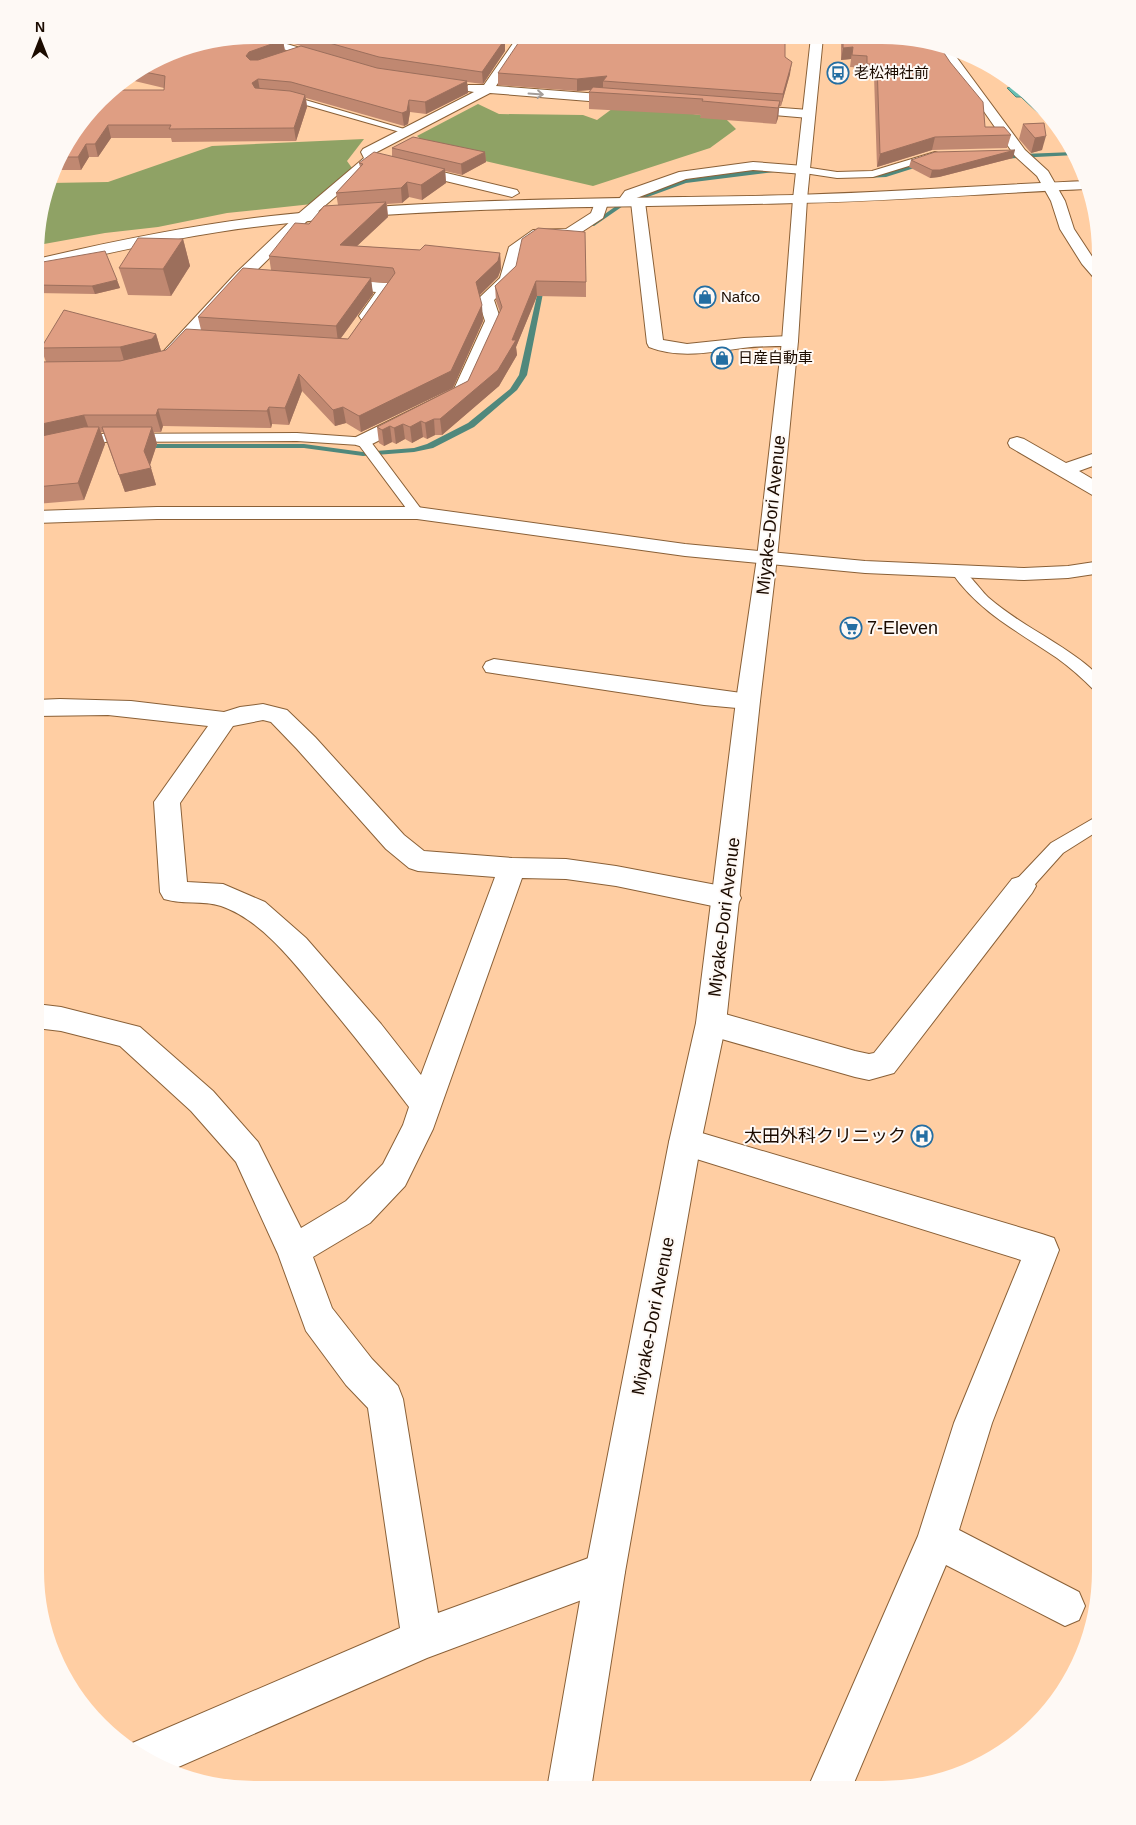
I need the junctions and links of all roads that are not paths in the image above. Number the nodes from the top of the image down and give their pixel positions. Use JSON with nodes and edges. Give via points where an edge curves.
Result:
{"nodes":[{"id":1,"x":275,"y":44,"type":"edge"},
{"id":2,"x":503,"y":44,"type":"edge"},
{"id":3,"x":517,"y":44,"type":"edge"},
{"id":4,"x":816,"y":44,"type":"edge"},
{"id":5,"x":499,"y":45,"type":"edge"},
{"id":6,"x":303,"y":52,"type":"junction"},
{"id":7,"x":949,"y":55,"type":"edge"},
{"id":8,"x":284,"y":58,"type":"edge"},
{"id":9,"x":341,"y":63,"type":"edge"},
{"id":10,"x":458,"y":86,"type":"edge"},
{"id":11,"x":487,"y":90,"type":"junction"},
{"id":12,"x":268,"y":97,"type":"edge"},
{"id":13,"x":643,"y":102,"type":"edge"},
{"id":14,"x":731,"y":108,"type":"edge"},
{"id":15,"x":809,"y":114,"type":"junction"},
{"id":16,"x":408,"y":132,"type":"junction"},
{"id":17,"x":1005,"y":152,"type":"edge"},
{"id":18,"x":1020,"y":153,"type":"junction"},
{"id":19,"x":943,"y":154,"type":"edge"},
{"id":20,"x":399,"y":166,"type":"edge"},
{"id":21,"x":804,"y":170,"type":"junction"},
{"id":22,"x":1081,"y":185,"type":"edge"},
{"id":23,"x":1054,"y":186,"type":"junction"},
{"id":24,"x":512,"y":192,"type":"dead end"},
{"id":25,"x":800,"y":199,"type":"junction"},
{"id":26,"x":631,"y":202,"type":"junction"},
{"id":27,"x":601,"y":203,"type":"junction"},
{"id":28,"x":303,"y":217,"type":"junction"},
{"id":29,"x":44,"y":262,"type":"edge"},
{"id":30,"x":1092,"y":266,"type":"edge"},
{"id":31,"x":242,"y":276,"type":"junction"},
{"id":32,"x":262,"y":278,"type":"edge"},
{"id":33,"x":320,"y":282,"type":"edge"},
{"id":34,"x":360,"y":326,"type":"edge"},
{"id":35,"x":186,"y":338,"type":"junction"},
{"id":36,"x":206,"y":339,"type":"edge"},
{"id":37,"x":790,"y":341,"type":"junction"},
{"id":38,"x":156,"y":363,"type":"edge"},
{"id":39,"x":363,"y":441,"type":"junction"},
{"id":40,"x":1017,"y":443,"type":"dead end"},
{"id":41,"x":44,"y":447,"type":"edge"},
{"id":42,"x":1092,"y":460,"type":"edge"},
{"id":43,"x":1065,"y":470,"type":"junction"},
{"id":44,"x":1092,"y":486,"type":"edge"},
{"id":45,"x":417,"y":513,"type":"junction"},
{"id":46,"x":44,"y":516,"type":"edge"},
{"id":47,"x":767,"y":558,"type":"junction"},
{"id":48,"x":1092,"y":568,"type":"edge"},
{"id":49,"x":959,"y":573,"type":"junction"},
{"id":50,"x":494,"y":667,"type":"dead end"},
{"id":51,"x":1092,"y":679,"type":"edge"},
{"id":52,"x":748,"y":701,"type":"junction"},
{"id":53,"x":44,"y":708,"type":"edge"},
{"id":54,"x":225,"y":720,"type":"junction"},
{"id":55,"x":1092,"y":826,"type":"edge"},
{"id":56,"x":512,"y":868,"type":"junction"},
{"id":57,"x":1022,"y":886,"type":"joint"},
{"id":58,"x":727,"y":898,"type":"junction"},
{"id":59,"x":44,"y":1017,"type":"edge"},
{"id":60,"x":711,"y":1023,"type":"junction"},
{"id":61,"x":426,"y":1105,"type":"junction"},
{"id":62,"x":685,"y":1142,"type":"junction"},
{"id":63,"x":294,"y":1250,"type":"junction"},
{"id":64,"x":937,"y":1539,"type":"junction"},
{"id":65,"x":605,"y":1572,"type":"junction"},
{"id":66,"x":1065,"y":1606,"type":"dead end"},
{"id":67,"x":422,"y":1639,"type":"junction"},
{"id":68,"x":153,"y":1755,"type":"edge"},
{"id":69,"x":569,"y":1781,"type":"edge"},
{"id":70,"x":834,"y":1781,"type":"edge"}],
"edges":[{"from":1,"to":6,"type":"main road"},
{"from":2,"to":5,"type":"main road"},
{"from":3,"to":11,"type":"main road"},
{"from":4,"to":15,"type":"main road","name":"Miyake-Dori Avenue"},
{"from":6,"to":8,"type":"main road"},
{"from":6,"to":9,"type":"main road"},
{"from":7,"to":18,"type":"main road"},
{"from":10,"to":11,"type":"main road"},
{"from":11,"to":13,"type":"main road","one_way":true},
{"from":11,"to":16,"type":"main road"},
{"from":12,"to":16,"type":"lane","via":[[292,99]]},
{"from":14,"to":15,"type":"main road"},
{"from":15,"to":21,"type":"main road","name":"Miyake-Dori Avenue"},
{"from":16,"to":28,"type":"main road","via":[[368,152],[376,160]]},
{"from":17,"to":18,"type":"lane"},
{"from":18,"to":23,"type":"main road"},
{"from":19,"to":21,"type":"lane","via":[[873,174],[838,175]]},
{"from":20,"to":24,"type":"main road"},
{"from":21,"to":25,"type":"main road","name":"Miyake-Dori Avenue"},
{"from":21,"to":26,"type":"main road","via":[[753,166],[684,175],[630,194]]},
{"from":22,"to":23,"type":"main road"},
{"from":23,"to":25,"type":"main road"},
{"from":23,"to":30,"type":"main road","via":[[1067,230]]},
{"from":25,"to":26,"type":"main road"},
{"from":25,"to":37,"type":"main road","name":"Miyake-Dori Avenue"},
{"from":26,"to":27,"type":"main road"},
{"from":26,"to":37,"type":"main road","via":[[655,343],[664,348],[701,348]]},
{"from":27,"to":28,"type":"main road"},
{"from":27,"to":39,"type":"main road","via":[[598,215],[569,234],[538,233],[514,250],[508,280],[486,299],[493,321],[460,392]]},
{"from":28,"to":29,"type":"main road","via":[[186,232]]},
{"from":28,"to":31,"type":"main road"},
{"from":31,"to":32,"type":"main road"},
{"from":31,"to":35,"type":"main road"},
{"from":33,"to":34,"type":"main road","via":[[387,288]]},
{"from":35,"to":36,"type":"main road"},
{"from":35,"to":38,"type":"main road","via":[[164,361]]},
{"from":37,"to":47,"type":"main road","name":"Miyake-Dori Avenue"},
{"from":39,"to":41,"type":"lane","via":[[297,437],[90,438]]},
{"from":39,"to":45,"type":"lane"},
{"from":40,"to":43,"type":"main road"},
{"from":42,"to":43,"type":"main road"},
{"from":43,"to":44,"type":"main road"},
{"from":45,"to":46,"type":"main road"},
{"from":45,"to":47,"type":"main road","via":[[685,550]]},
{"from":47,"to":49,"type":"main road"},
{"from":47,"to":52,"type":"main road","name":"Miyake-Dori Avenue"},
{"from":48,"to":49,"type":"main road","via":[[1041,573]]},
{"from":49,"to":51,"type":"lane","via":[[988,607]]},
{"from":50,"to":52,"type":"main road","via":[[704,698]]},
{"from":52,"to":58,"type":"main road","name":"Miyake-Dori Avenue"},
{"from":53,"to":54,"type":"main road","via":[[147,709]]},
{"from":54,"to":56,"type":"main road","via":[[263,712],[279,716],[395,842],[418,861]]},
{"from":54,"to":61,"type":"main road","via":[[167,802],[174,892],[223,895],[255,910],[296,946]]},
{"from":55,"to":57,"type":"lane","via":[[1058,848]]},
{"from":56,"to":58,"type":"main road","via":[[566,869]]},
{"from":56,"to":61,"type":"main road"},
{"from":57,"to":60,"type":"main road","via":[[883,1064],[869,1067],[855,1064]]},
{"from":58,"to":60,"type":"main road","name":"Miyake-Dori Avenue"},
{"from":59,"to":63,"type":"main road","via":[[129,1036],[172,1072],[247,1152]]},
{"from":60,"to":62,"type":"main road","name":"Miyake-Dori Avenue"},
{"from":61,"to":63,"type":"main road","via":[[394,1175],[358,1212]]},
{"from":62,"to":64,"type":"main road","via":[[1042,1250],[973,1423]]},
{"from":62,"to":65,"type":"main road","name":"Miyake-Dori Avenue"},
{"from":63,"to":67,"type":"main road","via":[[318,1318],[359,1372],[385,1399]]},
{"from":64,"to":66,"type":"main road"},
{"from":64,"to":70,"type":"main road"},
{"from":65,"to":67,"type":"main road"},
{"from":65,"to":69,"type":"main road","name":"Miyake-Dori Avenue"},
{"from":67,"to":68,"type":"main road"}]}
